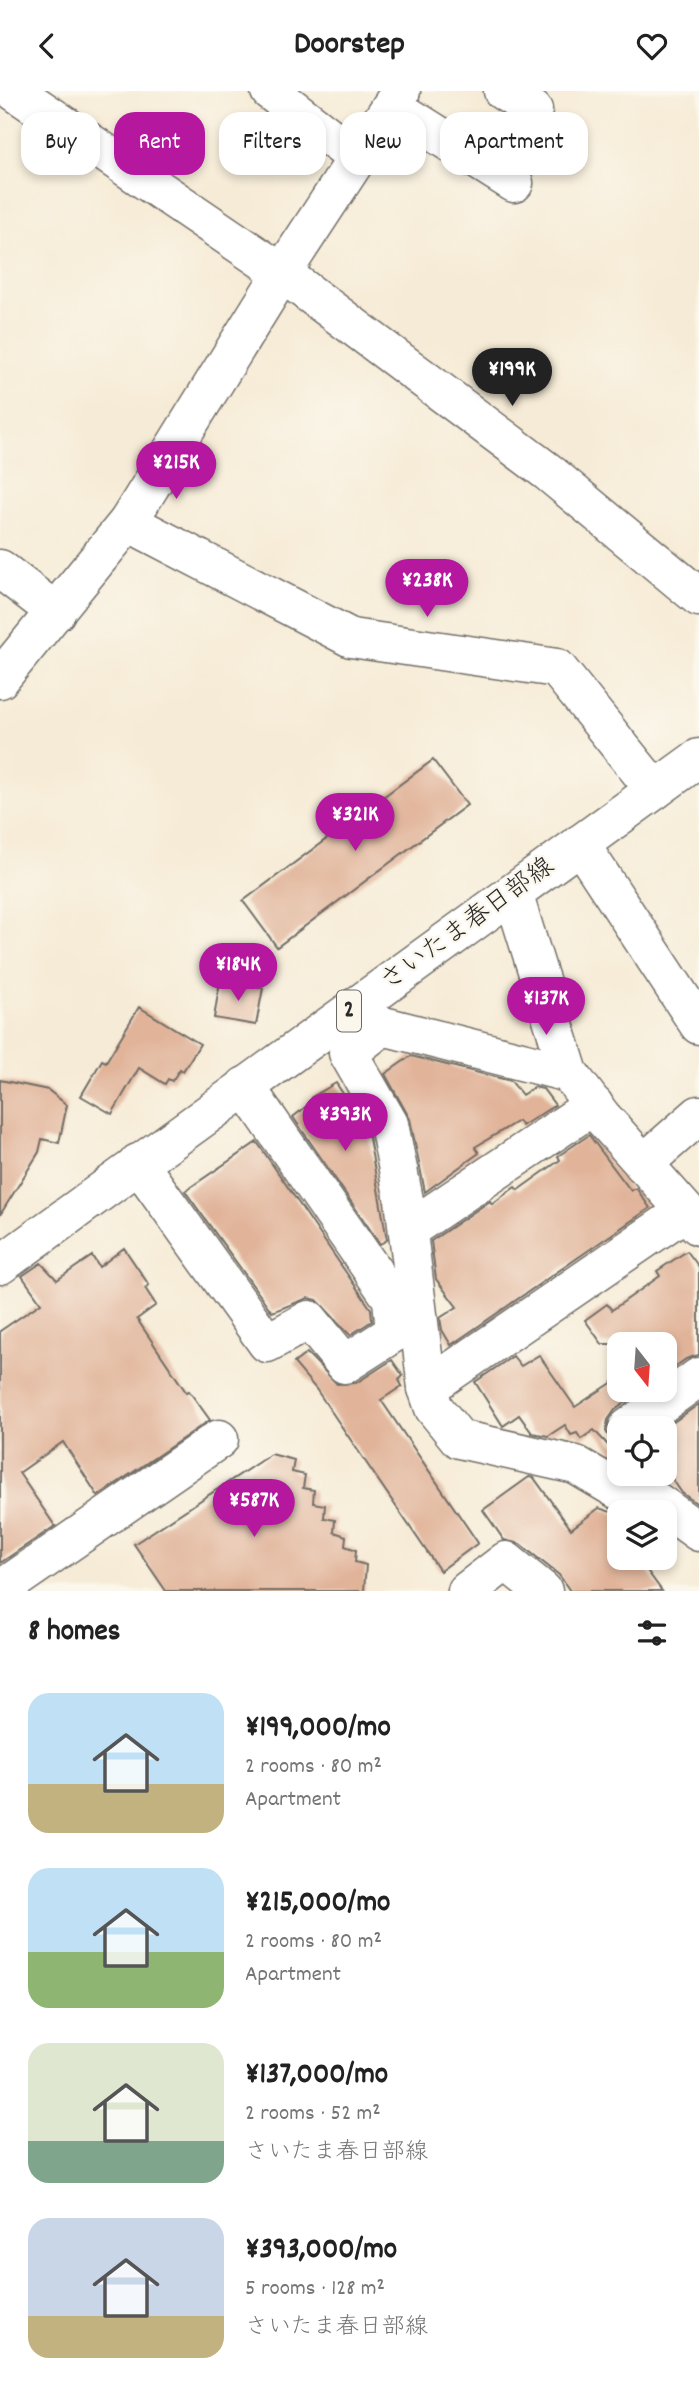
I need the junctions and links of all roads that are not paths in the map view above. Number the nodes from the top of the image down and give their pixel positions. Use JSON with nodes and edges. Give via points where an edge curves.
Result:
{"nodes":[{"id":1,"x":14,"y":91,"type":"edge"},
{"id":2,"x":270,"y":91,"type":"edge"},
{"id":3,"x":396,"y":98,"type":"edge"},
{"id":4,"x":340,"y":145,"type":"edge"},
{"id":5,"x":346,"y":175,"type":"edge"},
{"id":6,"x":514,"y":183,"type":"dead end"},
{"id":7,"x":282,"y":273,"type":"junction"},
{"id":8,"x":128,"y":522,"type":"junction"},
{"id":9,"x":0,"y":569,"type":"edge"},
{"id":10,"x":699,"y":597,"type":"edge"},
{"id":11,"x":56,"y":612,"type":"junction"},
{"id":12,"x":0,"y":679,"type":"edge"},
{"id":13,"x":699,"y":758,"type":"edge"},
{"id":14,"x":655,"y":790,"type":"junction"},
{"id":15,"x":580,"y":844,"type":"junction"},
{"id":16,"x":513,"y":893,"type":"junction"},
{"id":17,"x":699,"y":1025,"type":"edge"},
{"id":18,"x":569,"y":1073,"type":"junction"},
{"id":19,"x":245,"y":1086,"type":"junction"},
{"id":20,"x":594,"y":1105,"type":"junction"},
{"id":21,"x":699,"y":1115,"type":"edge"},
{"id":22,"x":138,"y":1163,"type":"junction"},
{"id":23,"x":643,"y":1164,"type":"junction"},
{"id":24,"x":692,"y":1219,"type":"edge"},
{"id":25,"x":408,"y":1230,"type":"junction"},
{"id":26,"x":0,"y":1265,"type":"edge"},
{"id":27,"x":699,"y":1377,"type":"edge"},
{"id":28,"x":426,"y":1388,"type":"junction"},
{"id":29,"x":645,"y":1416,"type":"edge"},
{"id":30,"x":219,"y":1439,"type":"dead end"},
{"id":31,"x":607,"y":1443,"type":"edge"},
{"id":32,"x":576,"y":1465,"type":"junction"},
{"id":33,"x":699,"y":1532,"type":"edge"},
{"id":34,"x":0,"y":1590,"type":"edge"},
{"id":35,"x":467,"y":1591,"type":"edge"},
{"id":36,"x":543,"y":1591,"type":"edge"}],
"edges":[{"from":1,"to":7,"type":"street"},
{"from":2,"to":4,"type":"street"},
{"from":3,"to":6,"type":"street"},
{"from":5,"to":7,"type":"street"},
{"from":7,"to":8,"type":"street"},
{"from":7,"to":10,"type":"street","via":[[548,472]]},
{"from":8,"to":11,"type":"street"},
{"from":8,"to":14,"type":"street","via":[[351,639],[557,668]]},
{"from":9,"to":11,"type":"street"},
{"from":11,"to":12,"type":"street"},
{"from":13,"to":14,"type":"street","name":"さいたま春日部線","number":"2"},
{"from":14,"to":15,"type":"street","name":"さいたま春日部線","number":"2"},
{"from":15,"to":16,"type":"street","name":"さいたま春日部線","number":"2"},
{"from":15,"to":17,"type":"street"},
{"from":16,"to":18,"type":"street"},
{"from":16,"to":19,"type":"street","name":"さいたま春日部線","number":"2"},
{"from":18,"to":20,"type":"street"},
{"from":18,"to":25,"type":"street","via":[[383,1026],[348,1053],[389,1124]]},
{"from":19,"to":22,"type":"street","name":"さいたま春日部線","number":"2"},
{"from":19,"to":22,"type":"street","via":[[392,1299],[395,1332],[345,1364],[309,1320],[267,1343]]},
{"from":20,"to":23,"type":"street"},
{"from":20,"to":25,"type":"street"},
{"from":21,"to":23,"type":"street"},
{"from":22,"to":26,"type":"street","name":"さいたま春日部線","number":"2"},
{"from":23,"to":24,"type":"street"},
{"from":24,"to":28,"type":"street"},
{"from":25,"to":28,"type":"street"},
{"from":27,"to":29,"type":"street"},
{"from":28,"to":32,"type":"street","via":[[434,1408],[459,1439]]},
{"from":30,"to":34,"type":"street"},
{"from":31,"to":32,"type":"street"},
{"from":32,"to":33,"type":"street","via":[[625,1494],[657,1502]]},
{"from":35,"to":36,"type":"street","via":[[506,1561]]}]}
